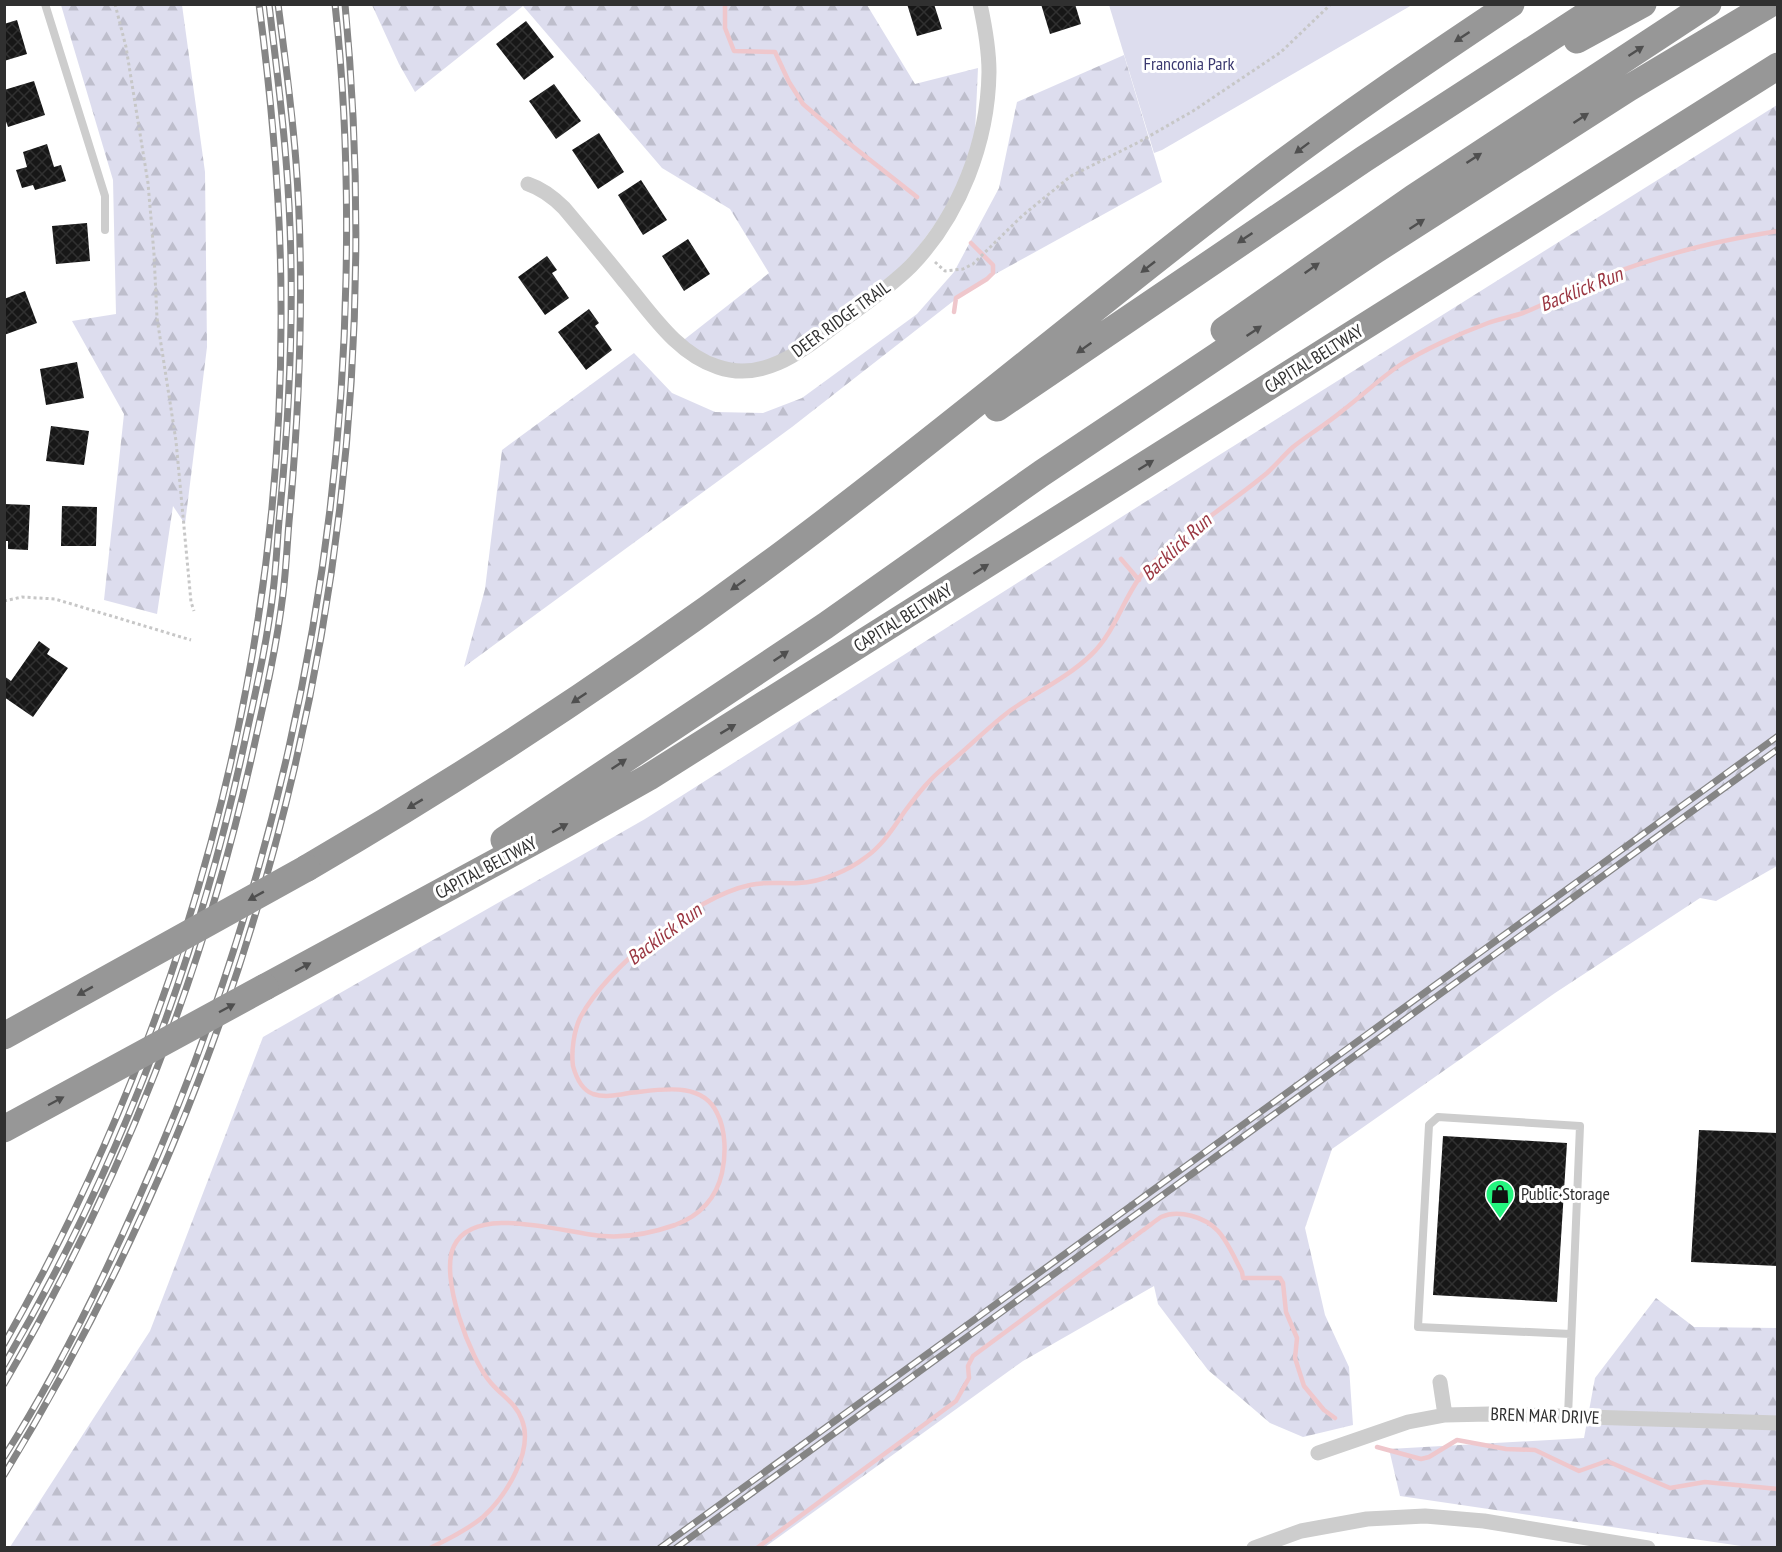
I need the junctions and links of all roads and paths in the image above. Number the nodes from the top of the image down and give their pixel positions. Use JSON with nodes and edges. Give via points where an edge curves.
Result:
{"nodes":[{"id":1,"x":45,"y":4,"type":"edge"},
{"id":2,"x":115,"y":4,"type":"edge"},
{"id":3,"x":980,"y":4,"type":"edge"},
{"id":4,"x":1331,"y":4,"type":"edge"},
{"id":5,"x":1511,"y":4,"type":"edge"},
{"id":6,"x":1603,"y":4,"type":"edge"},
{"id":7,"x":1643,"y":4,"type":"edge"},
{"id":8,"x":1708,"y":4,"type":"edge"},
{"id":9,"x":1770,"y":4,"type":"edge"},
{"id":10,"x":1778,"y":66,"type":"edge"},
{"id":11,"x":1364,"y":159,"type":"junction"},
{"id":12,"x":528,"y":184,"type":"dead end"},
{"id":13,"x":105,"y":230,"type":"dead end"},
{"id":14,"x":923,"y":251,"type":"junction"},
{"id":15,"x":786,"y":552,"type":"junction"},
{"id":16,"x":4,"y":601,"type":"edge"},
{"id":17,"x":194,"y":611,"type":"dead end"},
{"id":18,"x":825,"y":626,"type":"junction"},
{"id":19,"x":190,"y":640,"type":"dead end"},
{"id":20,"x":342,"y":946,"type":"junction"},
{"id":21,"x":4,"y":1036,"type":"edge"},
{"id":22,"x":4,"y":1129,"type":"edge"},
{"id":23,"x":1571,"y":1334,"type":"junction"},
{"id":24,"x":1440,"y":1382,"type":"dead end"},
{"id":25,"x":1445,"y":1415,"type":"junction"},
{"id":26,"x":1568,"y":1416,"type":"junction"},
{"id":27,"x":1778,"y":1423,"type":"edge"},
{"id":28,"x":1318,"y":1453,"type":"dead end"},
{"id":29,"x":1254,"y":1548,"type":"edge"},
{"id":30,"x":1648,"y":1548,"type":"edge"}],
"edges":[{"from":1,"to":13,"type":"lane","via":[[105,196]]},
{"from":2,"to":17,"type":"path","via":[[126,47],[148,183],[157,318],[176,441]]},
{"from":3,"to":14,"type":"street","name":"DEER RIDGE TRAIL","via":[[989,72],[985,118],[955,206]]},
{"from":4,"to":14,"type":"path","via":[[1281,52],[1192,111],[1071,176],[973,264],[945,271]]},
{"from":5,"to":15,"type":"highway","one_way":true,"via":[[1346,115],[1252,185]]},
{"from":6,"to":11,"type":"highway"},
{"from":7,"to":11,"type":"highway"},
{"from":18,"to":8,"type":"highway","one_way":true,"via":[[1234,322],[1413,198]]},
{"from":18,"to":9,"type":"highway","one_way":true,"via":[[1042,473],[1374,251],[1629,88]]},
{"from":20,"to":10,"type":"highway","name":"CAPITAL BELTWAY","one_way":true,"via":[[566,824],[735,724]]},
{"from":11,"to":15,"type":"highway","one_way":true},
{"from":12,"to":14,"type":"street","name":"DEER RIDGE TRAIL","via":[[552,196],[564,208],[678,343],[719,368],[756,370],[798,353],[884,289]]},
{"from":15,"to":21,"type":"highway","one_way":true,"bridge":true,"via":[[595,687],[446,785],[307,868]]},
{"from":16,"to":19,"type":"path","via":[[22,597],[55,599]]},
{"from":20,"to":18,"type":"highway","one_way":true},
{"from":22,"to":20,"type":"highway","name":"CAPITAL BELTWAY","one_way":true,"bridge":true},
{"from":23,"to":23,"type":"lane","via":[[1580,1126],[1438,1118],[1429,1125],[1418,1327]]},
{"from":23,"to":26,"type":"lane"},
{"from":24,"to":25,"type":"street"},
{"from":25,"to":26,"type":"street","name":"BREN MAR DRIVE"},
{"from":25,"to":28,"type":"street","name":"BREN MAR DRIVE","via":[[1382,1430]]},
{"from":26,"to":27,"type":"street","name":"BREN MAR DRIVE"},
{"from":29,"to":30,"type":"street","via":[[1301,1531],[1425,1516],[1484,1521]]}]}
